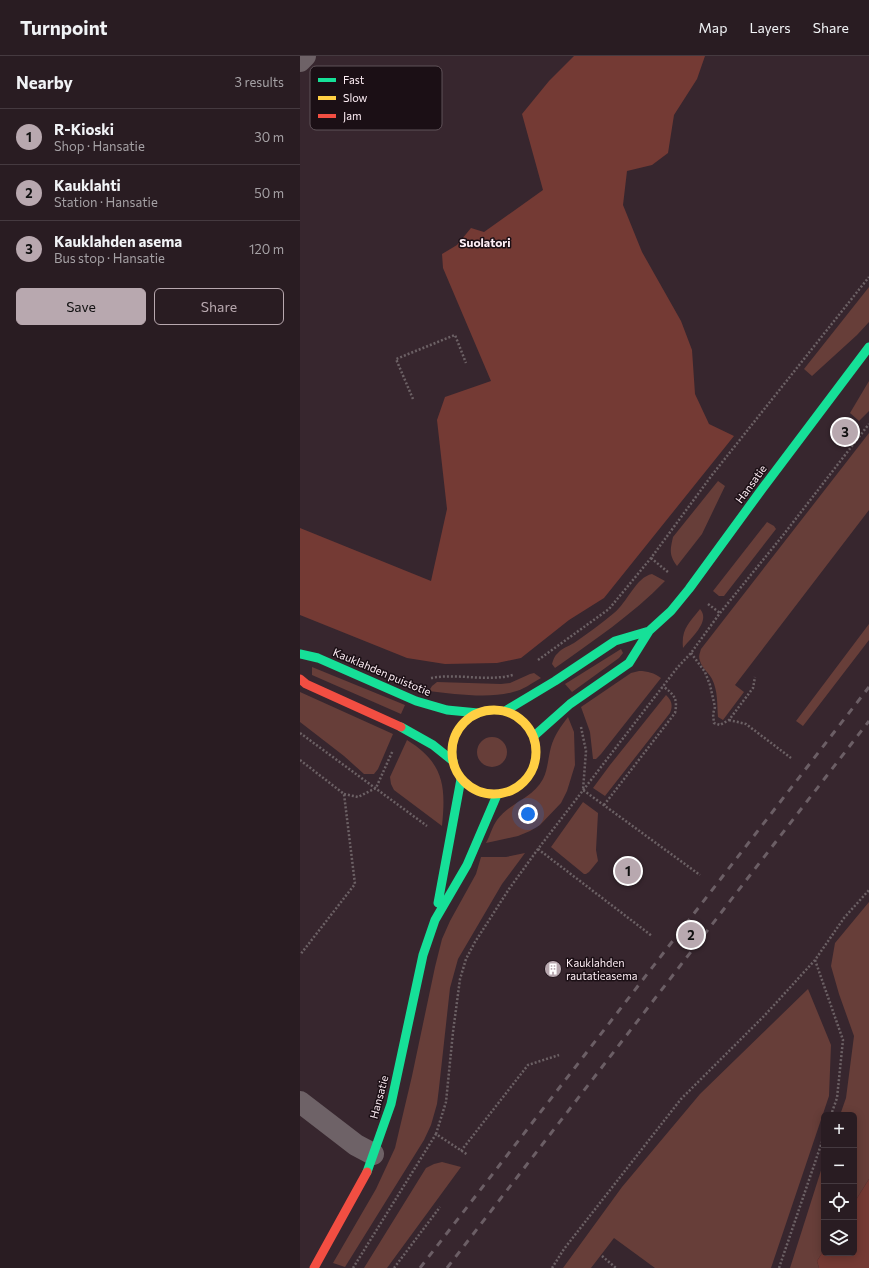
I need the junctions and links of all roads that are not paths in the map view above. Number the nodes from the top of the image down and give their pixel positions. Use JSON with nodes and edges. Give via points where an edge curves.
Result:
{"nodes":[{"id":1,"x":305,"y":56,"type":"edge"},
{"id":2,"x":300,"y":61,"type":"edge"},
{"id":3,"x":869,"y":347,"type":"edge"},
{"id":4,"x":648,"y":631,"type":"junction"},
{"id":5,"x":300,"y":654,"type":"edge"},
{"id":6,"x":300,"y":679,"type":"edge"},
{"id":7,"x":505,"y":711,"type":"junction"},
{"id":8,"x":478,"y":713,"type":"junction"},
{"id":9,"x":534,"y":736,"type":"junction"},
{"id":10,"x":453,"y":761,"type":"junction"},
{"id":11,"x":461,"y":779,"type":"junction"},
{"id":12,"x":497,"y":795,"type":"junction"},
{"id":13,"x":435,"y":920,"type":"junction"},
{"id":14,"x":300,"y":1102,"type":"edge"},
{"id":15,"x":373,"y":1154,"type":"junction"},
{"id":16,"x":314,"y":1268,"type":"edge"}],
"edges":[{"from":1,"to":2,"type":"street"},
{"from":3,"to":4,"type":"main road","name":"Hansatie","via":[[689,589],[671,611]]},
{"from":4,"to":7,"type":"main road","name":"Hansatie","via":[[615,641]]},
{"from":4,"to":9,"type":"main road","name":"Hansatie","via":[[629,663],[570,704]]},
{"from":5,"to":8,"type":"main road","name":"Kauklahden puistotie","via":[[318,658],[416,701],[447,710]]},
{"from":6,"to":10,"type":"main road","via":[[404,728],[433,745]]},
{"from":7,"to":8,"type":"main road","via":[[489,710]]},
{"from":7,"to":9,"type":"main road","via":[[524,721]]},
{"from":8,"to":10,"type":"main road","via":[[469,718],[456,734],[453,742]]},
{"from":9,"to":12,"type":"main road","via":[[536,754],[530,775],[520,786]]},
{"from":10,"to":11,"type":"main road"},
{"from":11,"to":12,"type":"main road","via":[[473,788]]},
{"from":11,"to":13,"type":"main road","name":"Hansatie"},
{"from":12,"to":13,"type":"main road","name":"Hansatie","via":[[467,865]]},
{"from":13,"to":15,"type":"main road","name":"Hansatie","via":[[423,955],[391,1104]]},
{"from":14,"to":15,"type":"street"},
{"from":15,"to":16,"type":"main road","name":"Hansatie","via":[[348,1208]]}]}
